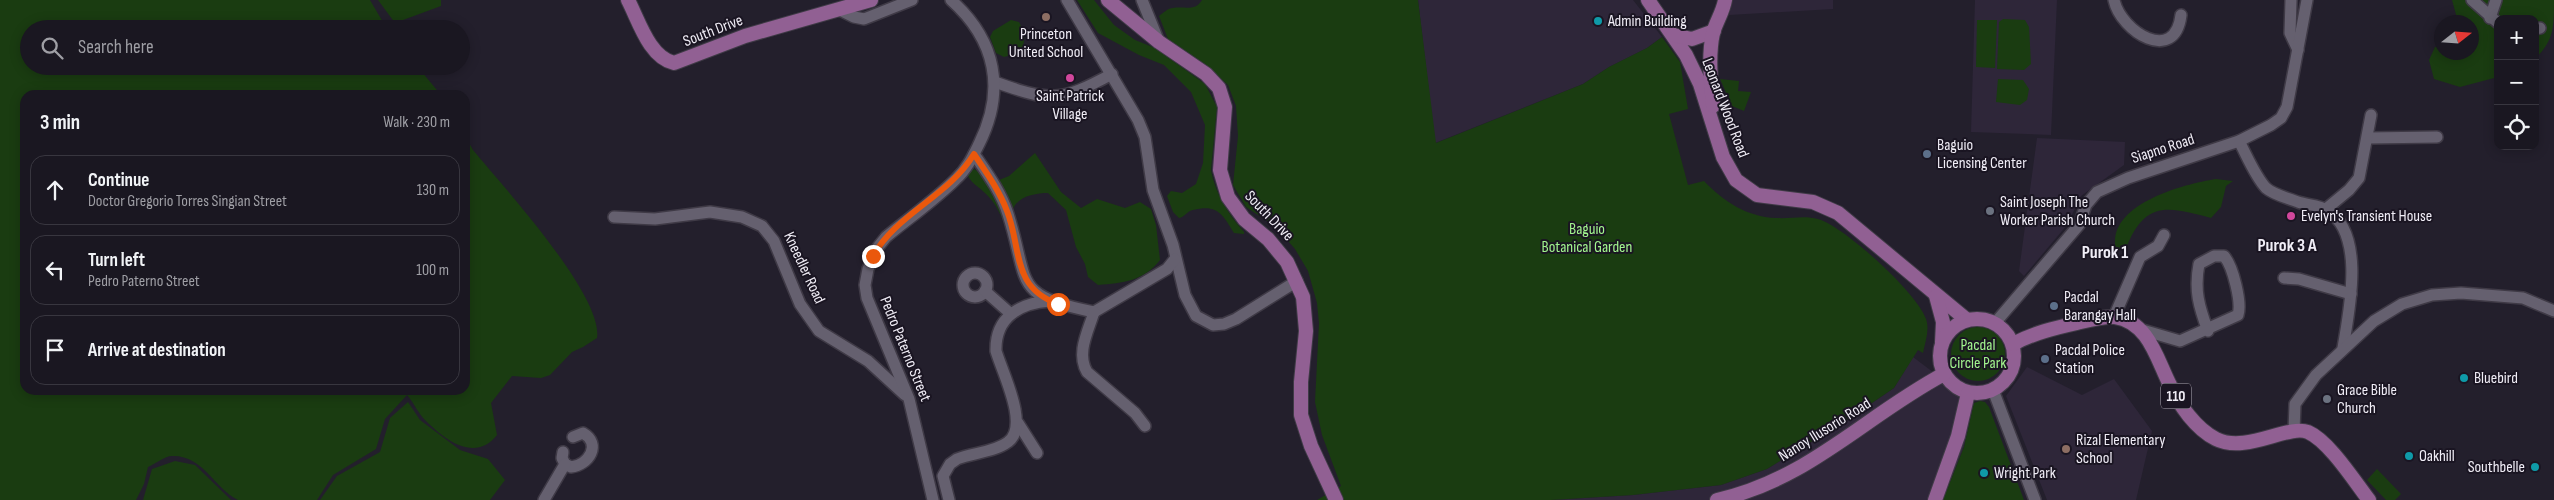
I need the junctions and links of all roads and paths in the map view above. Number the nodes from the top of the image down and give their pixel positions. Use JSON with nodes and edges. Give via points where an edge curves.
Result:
{"nodes":[{"id":1,"x":628,"y":0,"type":"edge"},
{"id":2,"x":871,"y":0,"type":"edge"},
{"id":3,"x":912,"y":0,"type":"edge"},
{"id":4,"x":951,"y":0,"type":"edge"},
{"id":5,"x":1067,"y":0,"type":"edge"},
{"id":6,"x":1108,"y":0,"type":"edge"},
{"id":7,"x":1142,"y":0,"type":"edge"},
{"id":8,"x":1648,"y":0,"type":"edge"},
{"id":9,"x":1726,"y":0,"type":"edge"},
{"id":10,"x":2114,"y":0,"type":"edge"},
{"id":11,"x":2291,"y":0,"type":"edge"},
{"id":12,"x":2307,"y":0,"type":"edge"},
{"id":13,"x":2472,"y":0,"type":"edge"},
{"id":14,"x":2496,"y":0,"type":"edge"},
{"id":15,"x":840,"y":10,"type":"junction"},
{"id":16,"x":2181,"y":15,"type":"dead end"},
{"id":17,"x":2494,"y":15,"type":"edge"},
{"id":18,"x":2494,"y":20,"type":"edge"},
{"id":19,"x":1714,"y":31,"type":"junction"},
{"id":20,"x":1673,"y":35,"type":"junction"},
{"id":21,"x":1159,"y":42,"type":"junction"},
{"id":22,"x":2298,"y":50,"type":"junction"},
{"id":23,"x":1112,"y":74,"type":"junction"},
{"id":24,"x":995,"y":82,"type":"junction"},
{"id":25,"x":2371,"y":115,"type":"dead end"},
{"id":26,"x":1711,"y":119,"type":"junction"},
{"id":27,"x":2437,"y":137,"type":"dead end"},
{"id":28,"x":2368,"y":138,"type":"junction"},
{"id":29,"x":2239,"y":141,"type":"junction"},
{"id":30,"x":974,"y":154,"type":"junction"},
{"id":31,"x":2326,"y":209,"type":"junction"},
{"id":32,"x":614,"y":217,"type":"dead end"},
{"id":33,"x":2164,"y":235,"type":"dead end"},
{"id":34,"x":1173,"y":265,"type":"junction"},
{"id":35,"x":2284,"y":278,"type":"dead end"},
{"id":36,"x":1297,"y":281,"type":"junction"},
{"id":37,"x":1030,"y":288,"type":"junction"},
{"id":38,"x":985,"y":291,"type":"dead end"},
{"id":39,"x":2351,"y":294,"type":"junction"},
{"id":40,"x":1936,"y":296,"type":"junction"},
{"id":41,"x":1050,"y":301,"type":"junction"},
{"id":42,"x":1015,"y":310,"type":"junction"},
{"id":43,"x":2554,"y":311,"type":"edge"},
{"id":44,"x":1094,"y":312,"type":"junction"},
{"id":45,"x":2114,"y":317,"type":"junction"},
{"id":46,"x":1967,"y":320,"type":"junction"},
{"id":47,"x":1995,"y":323,"type":"junction"},
{"id":48,"x":2139,"y":329,"type":"junction"},
{"id":49,"x":2208,"y":330,"type":"junction"},
{"id":50,"x":1942,"y":342,"type":"junction"},
{"id":51,"x":2013,"y":344,"type":"junction"},
{"id":52,"x":2343,"y":348,"type":"junction"},
{"id":53,"x":1944,"y":374,"type":"junction"},
{"id":54,"x":1993,"y":390,"type":"junction"},
{"id":55,"x":1968,"y":393,"type":"junction"},
{"id":56,"x":909,"y":399,"type":"junction"},
{"id":57,"x":1018,"y":423,"type":"junction"},
{"id":58,"x":1145,"y":426,"type":"dead end"},
{"id":59,"x":2294,"y":431,"type":"junction"},
{"id":60,"x":573,"y":437,"type":"dead end"},
{"id":61,"x":563,"y":452,"type":"dead end"},
{"id":62,"x":1038,"y":453,"type":"dead end"},
{"id":63,"x":564,"y":464,"type":"junction"},
{"id":64,"x":544,"y":500,"type":"edge"},
{"id":65,"x":933,"y":500,"type":"edge"},
{"id":66,"x":949,"y":500,"type":"edge"},
{"id":67,"x":1336,"y":500,"type":"edge"},
{"id":68,"x":1717,"y":500,"type":"edge"},
{"id":69,"x":1935,"y":500,"type":"edge"},
{"id":70,"x":2035,"y":500,"type":"edge"},
{"id":71,"x":2369,"y":500,"type":"edge"}],
"edges":[{"from":1,"to":15,"type":"main road","name":"South Drive","via":[[656,54],[674,64],[745,36]]},
{"from":2,"to":15,"type":"main road","name":"South Drive"},
{"from":3,"to":15,"type":"street","via":[[864,19]]},
{"from":4,"to":24,"type":"street","name":"Pedro Paterno Street","via":[[969,19],[984,43]]},
{"from":5,"to":23,"type":"street"},
{"from":6,"to":21,"type":"main road","name":"South Drive"},
{"from":7,"to":21,"type":"street"},
{"from":8,"to":20,"type":"main road","name":"Leonard Wood Road"},
{"from":9,"to":19,"type":"main road"},
{"from":10,"to":16,"type":"street","via":[[2126,24],[2144,38],[2154,41],[2166,39],[2174,33]]},
{"from":11,"to":22,"type":"street","via":[[2290,33]]},
{"from":12,"to":22,"type":"street","name":"Siapno Road"},
{"from":13,"to":18,"type":"street"},
{"from":14,"to":17,"type":"street"},
{"from":19,"to":20,"type":"main road","via":[[1692,39]]},
{"from":19,"to":26,"type":"main road","via":[[1710,56]]},
{"from":20,"to":26,"type":"main road","name":"Leonard Wood Road","via":[[1700,84]]},
{"from":21,"to":36,"type":"main road","name":"South Drive","via":[[1206,74],[1219,88],[1224,107],[1220,170],[1228,197],[1244,219],[1278,249]]},
{"from":22,"to":29,"type":"street","name":"Siapno Road","via":[[2287,107],[2281,118]]},
{"from":23,"to":24,"type":"street","via":[[1077,92],[1056,97],[1033,95]]},
{"from":23,"to":34,"type":"street","via":[[1144,137],[1153,190]]},
{"from":24,"to":30,"type":"street","name":"Pedro Paterno Street","via":[[989,123]]},
{"from":25,"to":28,"type":"street"},
{"from":26,"to":40,"type":"main road","name":"Leonard Wood Road","via":[[1728,169],[1746,188],[1757,195],[1813,202],[1838,213]]},
{"from":27,"to":28,"type":"street"},
{"from":28,"to":31,"type":"street","via":[[2358,178]]},
{"from":29,"to":31,"type":"street","via":[[2267,188],[2285,198]]},
{"from":29,"to":47,"type":"street","name":"Siapno Road","via":[[2128,178],[2097,192],[2086,205],[2079,225]]},
{"from":30,"to":37,"type":"street","via":[[999,192],[1008,213],[1022,272]]},
{"from":30,"to":56,"type":"street","name":"Pedro Paterno Street","via":[[957,179],[886,237],[868,269],[865,284],[870,308]]},
{"from":31,"to":39,"type":"street","via":[[2335,216],[2347,236],[2352,267]]},
{"from":32,"to":56,"type":"street","name":"Kneedler Road","via":[[656,219],[710,212],[742,217],[762,226],[774,241],[800,304],[820,331],[868,361]]},
{"from":33,"to":45,"type":"street","via":[[2158,246],[2140,257]]},
{"from":34,"to":36,"type":"street","via":[[1189,306],[1203,322],[1213,325],[1236,319]]},
{"from":34,"to":44,"type":"street"},
{"from":35,"to":39,"type":"street"},
{"from":36,"to":67,"type":"main road","name":"South Drive","via":[[1303,297],[1306,331],[1300,382],[1301,415],[1311,446]]},
{"from":37,"to":41,"type":"street"},
{"from":37,"to":42,"type":"street"},
{"from":38,"to":42,"type":"street"},
{"from":39,"to":52,"type":"street"},
{"from":40,"to":46,"type":"main road","name":"Leonard Wood Road","via":[[1943,298]]},
{"from":40,"to":50,"type":"main road","via":[[1943,322]]},
{"from":41,"to":42,"type":"street"},
{"from":41,"to":44,"type":"street"},
{"from":42,"to":57,"type":"street","via":[[997,337],[996,351]]},
{"from":43,"to":52,"type":"street","via":[[2523,298],[2461,293],[2432,295],[2402,304],[2374,321]]},
{"from":44,"to":58,"type":"street","via":[[1081,352],[1083,365]]},
{"from":45,"to":48,"type":"main road","number":"110"},
{"from":45,"to":51,"type":"main road","via":[[2028,336]]},
{"from":46,"to":47,"type":"main road","via":[[1978,318]]},
{"from":46,"to":50,"type":"main road","via":[[1952,328]]},
{"from":47,"to":51,"type":"main road"},
{"from":48,"to":49,"type":"street","via":[[2180,341]]},
{"from":48,"to":59,"type":"main road","number":"110","via":[[2150,341],[2182,406],[2207,434],[2226,443],[2260,441]]},
{"from":49,"to":49,"type":"street","via":[[2196,299],[2199,264],[2214,256],[2224,256],[2233,270],[2239,313]]},
{"from":50,"to":53,"type":"main road","via":[[1940,354]]},
{"from":51,"to":54,"type":"main road","via":[[2015,360],[2009,376]]},
{"from":52,"to":59,"type":"street","via":[[2316,375],[2295,404]]},
{"from":53,"to":55,"type":"main road","via":[[1958,389]]},
{"from":53,"to":68,"type":"main road","name":"Nanoy Ilusorio Road","via":[[1815,460],[1773,481]]},
{"from":54,"to":55,"type":"main road","via":[[1981,394]]},
{"from":54,"to":70,"type":"street"},
{"from":55,"to":69,"type":"main road","via":[[1958,436]]},
{"from":56,"to":65,"type":"street","name":"Pedro Paterno Street"},
{"from":57,"to":62,"type":"street"},
{"from":57,"to":66,"type":"street","via":[[1017,431],[1008,442],[950,464],[943,476]]},
{"from":59,"to":71,"type":"main road","via":[[2306,431],[2315,436]]},
{"from":60,"to":63,"type":"street","via":[[579,433],[587,436],[593,443],[592,452],[579,465],[571,467]]},
{"from":61,"to":63,"type":"street"},
{"from":63,"to":64,"type":"street"}]}
